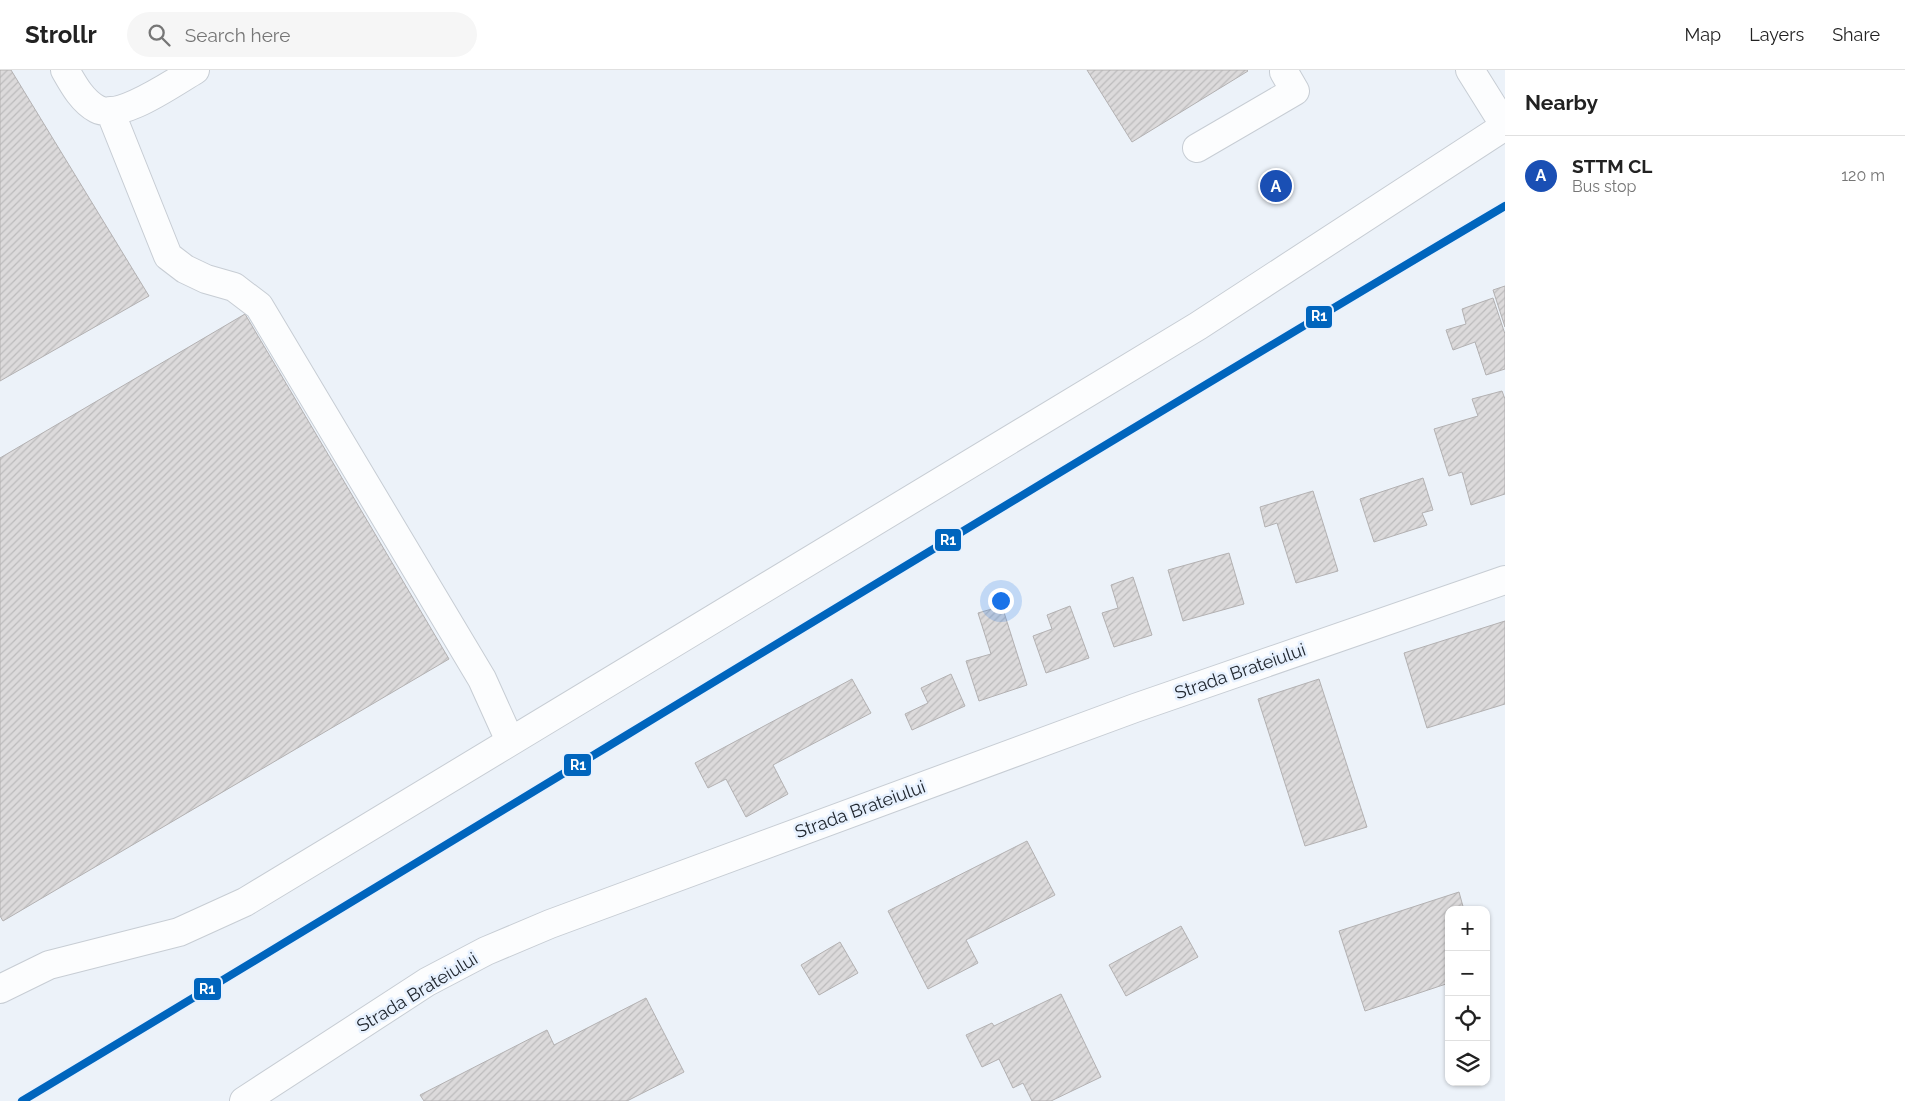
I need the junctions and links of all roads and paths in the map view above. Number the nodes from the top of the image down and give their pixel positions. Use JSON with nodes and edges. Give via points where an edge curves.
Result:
{"nodes":[{"id":1,"x":65,"y":70,"type":"edge"},
{"id":2,"x":195,"y":70,"type":"edge"},
{"id":3,"x":1470,"y":70,"type":"edge"},
{"id":4,"x":1284,"y":71,"type":"edge"},
{"id":5,"x":110,"y":111,"type":"junction"},
{"id":6,"x":1505,"y":126,"type":"edge"},
{"id":7,"x":1197,"y":148,"type":"dead end"},
{"id":8,"x":1505,"y":580,"type":"edge"},
{"id":9,"x":510,"y":741,"type":"junction"},
{"id":10,"x":0,"y":989,"type":"edge"},
{"id":11,"x":244,"y":1101,"type":"edge"}],
"edges":[{"from":1,"to":5,"type":"main road","via":[[79,93],[97,109]]},
{"from":2,"to":5,"type":"main road","via":[[134,106]]},
{"from":3,"to":6,"type":"main road"},
{"from":4,"to":7,"type":"main road","via":[[1295,91]]},
{"from":5,"to":9,"type":"main road","via":[[168,256],[206,279],[234,287],[259,306],[482,679]]},
{"from":6,"to":9,"type":"main road","via":[[1198,326]]},
{"from":8,"to":11,"type":"main road","name":"Strada Brateiului","via":[[1135,708],[486,950],[427,982]]},
{"from":9,"to":10,"type":"main road","via":[[244,902],[179,932],[49,965]]}]}
